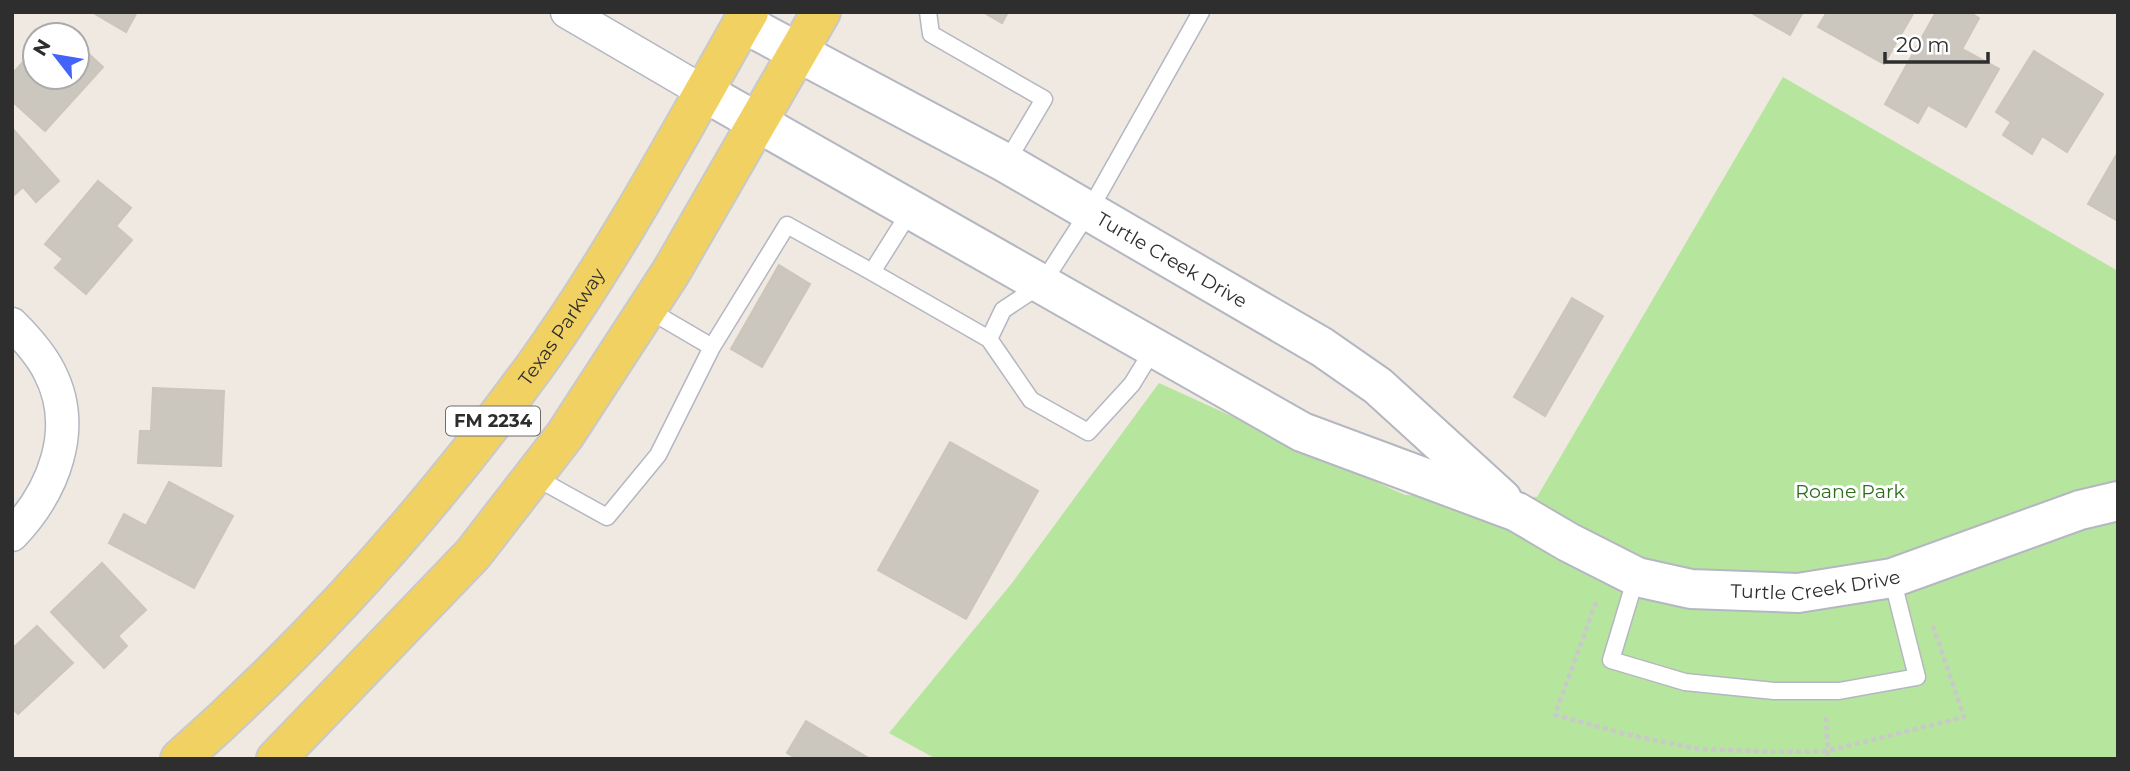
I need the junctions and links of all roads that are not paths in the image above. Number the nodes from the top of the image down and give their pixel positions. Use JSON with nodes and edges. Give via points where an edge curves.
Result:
{"nodes":[{"id":1,"x":567,"y":12,"type":"edge"},
{"id":2,"x":821,"y":12,"type":"edge"},
{"id":3,"x":928,"y":12,"type":"edge"},
{"id":4,"x":1201,"y":12,"type":"edge"},
{"id":5,"x":739,"y":16,"type":"edge"},
{"id":6,"x":798,"y":52,"type":"junction"},
{"id":7,"x":704,"y":92,"type":"junction"},
{"id":8,"x":758,"y":123,"type":"junction"},
{"id":9,"x":1006,"y":163,"type":"junction"},
{"id":10,"x":911,"y":209,"type":"junction"},
{"id":11,"x":1089,"y":211,"type":"junction"},
{"id":12,"x":872,"y":272,"type":"junction"},
{"id":13,"x":1042,"y":284,"type":"junction"},
{"id":14,"x":647,"y":309,"type":"junction"},
{"id":15,"x":12,"y":324,"type":"edge"},
{"id":16,"x":989,"y":339,"type":"junction"},
{"id":17,"x":712,"y":347,"type":"junction"},
{"id":18,"x":1154,"y":348,"type":"junction"},
{"id":19,"x":533,"y":476,"type":"junction"},
{"id":20,"x":2118,"y":501,"type":"edge"},
{"id":21,"x":1517,"y":512,"type":"junction"},
{"id":22,"x":12,"y":535,"type":"edge"},
{"id":23,"x":1637,"y":577,"type":"junction"},
{"id":24,"x":1892,"y":578,"type":"junction"},
{"id":25,"x":180,"y":759,"type":"edge"},
{"id":26,"x":276,"y":759,"type":"edge"}],
"edges":[{"from":1,"to":7,"type":"street"},
{"from":2,"to":6,"type":"main road","number":"FM 2234"},
{"from":3,"to":9,"type":"lane","via":[[931,34],[1044,99]]},
{"from":4,"to":11,"type":"lane"},
{"from":5,"to":6,"type":"street","name":"Turtle Creek Drive"},
{"from":5,"to":7,"type":"main road","name":"Texas Parkway","number":"FM 2234"},
{"from":6,"to":8,"type":"main road","number":"FM 2234"},
{"from":6,"to":9,"type":"street","name":"Turtle Creek Drive"},
{"from":7,"to":8,"type":"street","name":"Turtle Creek Drive"},
{"from":7,"to":25,"type":"main road","name":"Texas Parkway","number":"FM 2234","via":[[543,354],[452,475],[334,611]]},
{"from":8,"to":10,"type":"street","name":"Turtle Creek Drive"},
{"from":8,"to":14,"type":"main road","number":"FM 2234"},
{"from":9,"to":11,"type":"street","name":"Turtle Creek Drive"},
{"from":10,"to":12,"type":"lane"},
{"from":10,"to":13,"type":"street","name":"Turtle Creek Drive"},
{"from":11,"to":13,"type":"lane"},
{"from":11,"to":21,"type":"street","name":"Turtle Creek Drive","via":[[1322,347],[1378,386]]},
{"from":12,"to":16,"type":"lane"},
{"from":12,"to":17,"type":"lane","via":[[787,225]]},
{"from":13,"to":16,"type":"lane","via":[[1003,310]]},
{"from":13,"to":18,"type":"street","name":"Turtle Creek Drive"},
{"from":14,"to":17,"type":"lane"},
{"from":14,"to":19,"type":"main road","number":"FM 2234"},
{"from":15,"to":22,"type":"street","via":[[48,369],[62,411],[61,443],[51,481]]},
{"from":16,"to":18,"type":"lane","via":[[1031,400],[1088,432],[1132,384]]},
{"from":17,"to":19,"type":"lane","via":[[658,455],[607,517]]},
{"from":18,"to":21,"type":"street","name":"Turtle Creek Drive","via":[[1302,432]]},
{"from":19,"to":26,"type":"main road","number":"FM 2234","via":[[473,554]]},
{"from":20,"to":24,"type":"street","name":"Turtle Creek Drive","via":[[2080,510]]},
{"from":21,"to":23,"type":"street","name":"Turtle Creek Drive"},
{"from":23,"to":24,"type":"street","name":"Turtle Creek Drive","via":[[1691,589],[1798,593]]},
{"from":23,"to":24,"type":"lane","via":[[1611,660],[1685,682],[1774,691],[1825,691],[1917,677]]}]}
